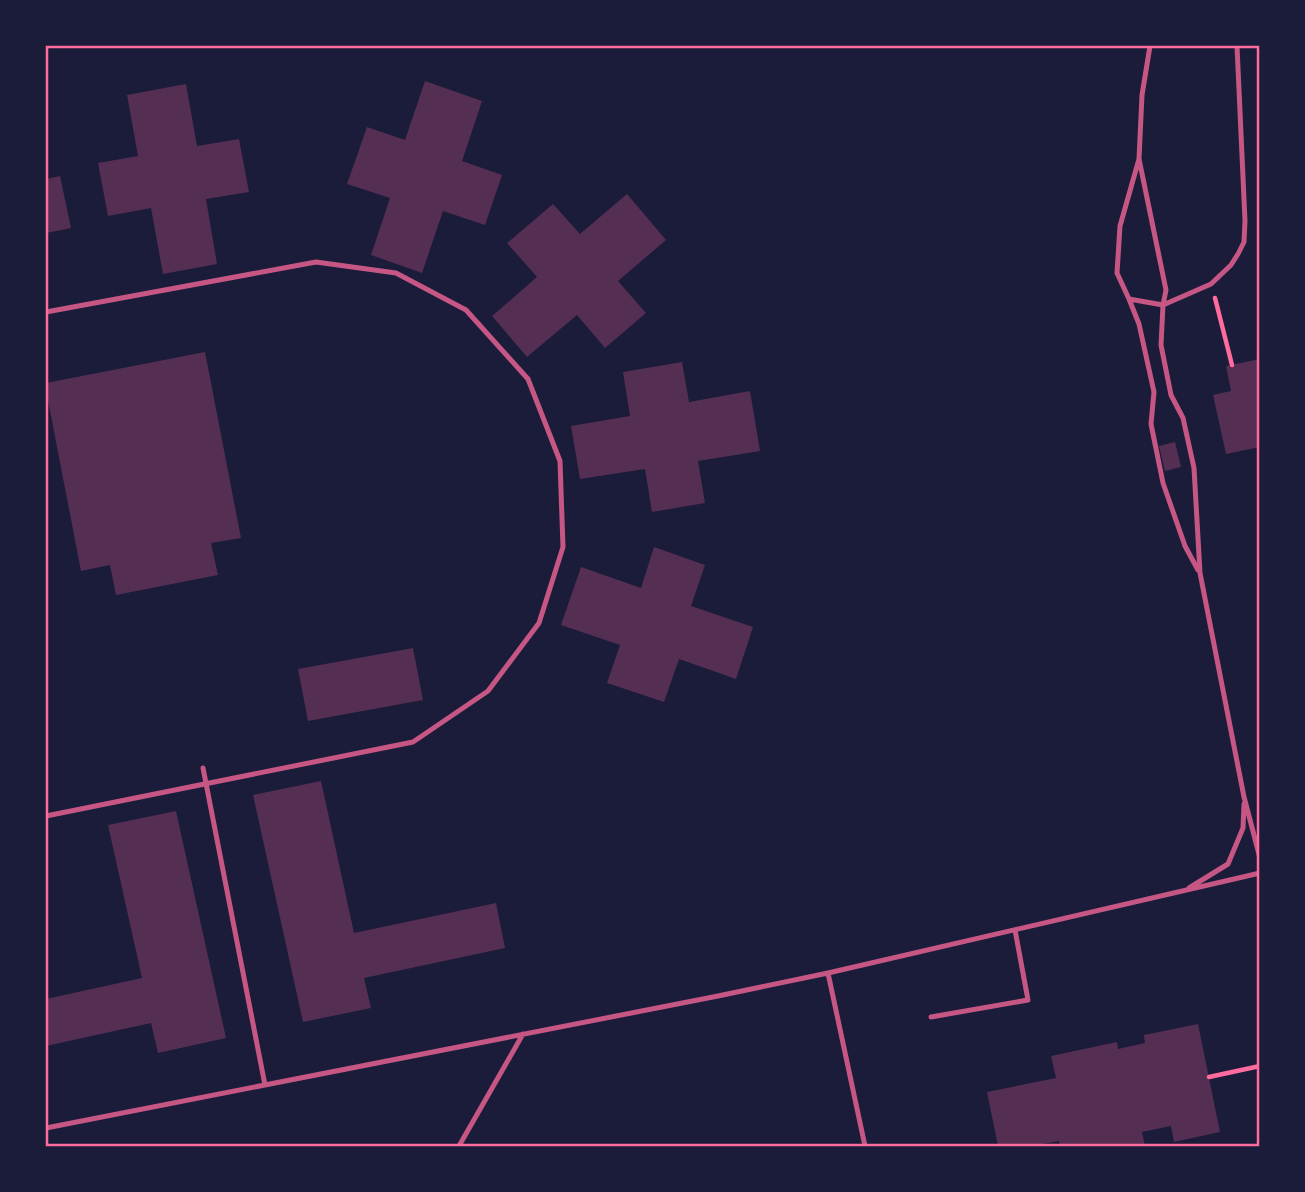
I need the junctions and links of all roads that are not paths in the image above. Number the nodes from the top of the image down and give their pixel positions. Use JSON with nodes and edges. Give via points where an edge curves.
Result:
{"nodes":[{"id":1,"x":1150,"y":46,"type":"edge"},
{"id":2,"x":1237,"y":46,"type":"edge"},
{"id":3,"x":1139,"y":159,"type":"junction"},
{"id":4,"x":1129,"y":299,"type":"junction"},
{"id":5,"x":1163,"y":305,"type":"junction"},
{"id":6,"x":46,"y":312,"type":"edge"},
{"id":7,"x":1200,"y":573,"type":"junction"},
{"id":8,"x":203,"y":768,"type":"dead end"},
{"id":9,"x":206,"y":783,"type":"junction"},
{"id":10,"x":1244,"y":797,"type":"junction"},
{"id":11,"x":46,"y":816,"type":"edge"},
{"id":12,"x":1259,"y":858,"type":"edge"},
{"id":13,"x":1259,"y":873,"type":"edge"},
{"id":14,"x":1185,"y":890,"type":"junction"},
{"id":15,"x":1015,"y":930,"type":"junction"},
{"id":16,"x":828,"y":973,"type":"junction"},
{"id":17,"x":931,"y":1017,"type":"dead end"},
{"id":18,"x":523,"y":1034,"type":"junction"},
{"id":19,"x":265,"y":1085,"type":"junction"},
{"id":20,"x":46,"y":1128,"type":"edge"},
{"id":21,"x":459,"y":1146,"type":"edge"},
{"id":22,"x":865,"y":1146,"type":"edge"}],
"edges":[{"from":1,"to":3,"type":"lane"},
{"from":2,"to":5,"type":"lane","via":[[1244,242],[1231,265],[1211,284]]},
{"from":3,"to":4,"type":"lane","via":[[1120,226],[1116,274]]},
{"from":3,"to":5,"type":"lane","via":[[1166,290]]},
{"from":4,"to":5,"type":"lane"},
{"from":4,"to":7,"type":"lane","via":[[1154,392],[1151,424],[1163,483],[1185,546]]},
{"from":5,"to":7,"type":"lane","via":[[1161,345],[1194,468]]},
{"from":6,"to":9,"type":"lane","via":[[316,262],[396,273],[466,310],[528,379],[559,461],[563,547],[540,623],[488,691],[413,742]]},
{"from":7,"to":10,"type":"lane"},
{"from":8,"to":9,"type":"lane"},
{"from":9,"to":11,"type":"lane"},
{"from":9,"to":19,"type":"lane"},
{"from":10,"to":12,"type":"lane"},
{"from":10,"to":14,"type":"lane","via":[[1243,828],[1228,864]]},
{"from":13,"to":14,"type":"lane"},
{"from":14,"to":15,"type":"lane"},
{"from":15,"to":16,"type":"lane"},
{"from":15,"to":17,"type":"lane","via":[[1028,1000]]},
{"from":16,"to":18,"type":"lane"},
{"from":16,"to":22,"type":"lane"},
{"from":18,"to":19,"type":"lane"},
{"from":18,"to":21,"type":"lane"},
{"from":19,"to":20,"type":"lane"}]}
